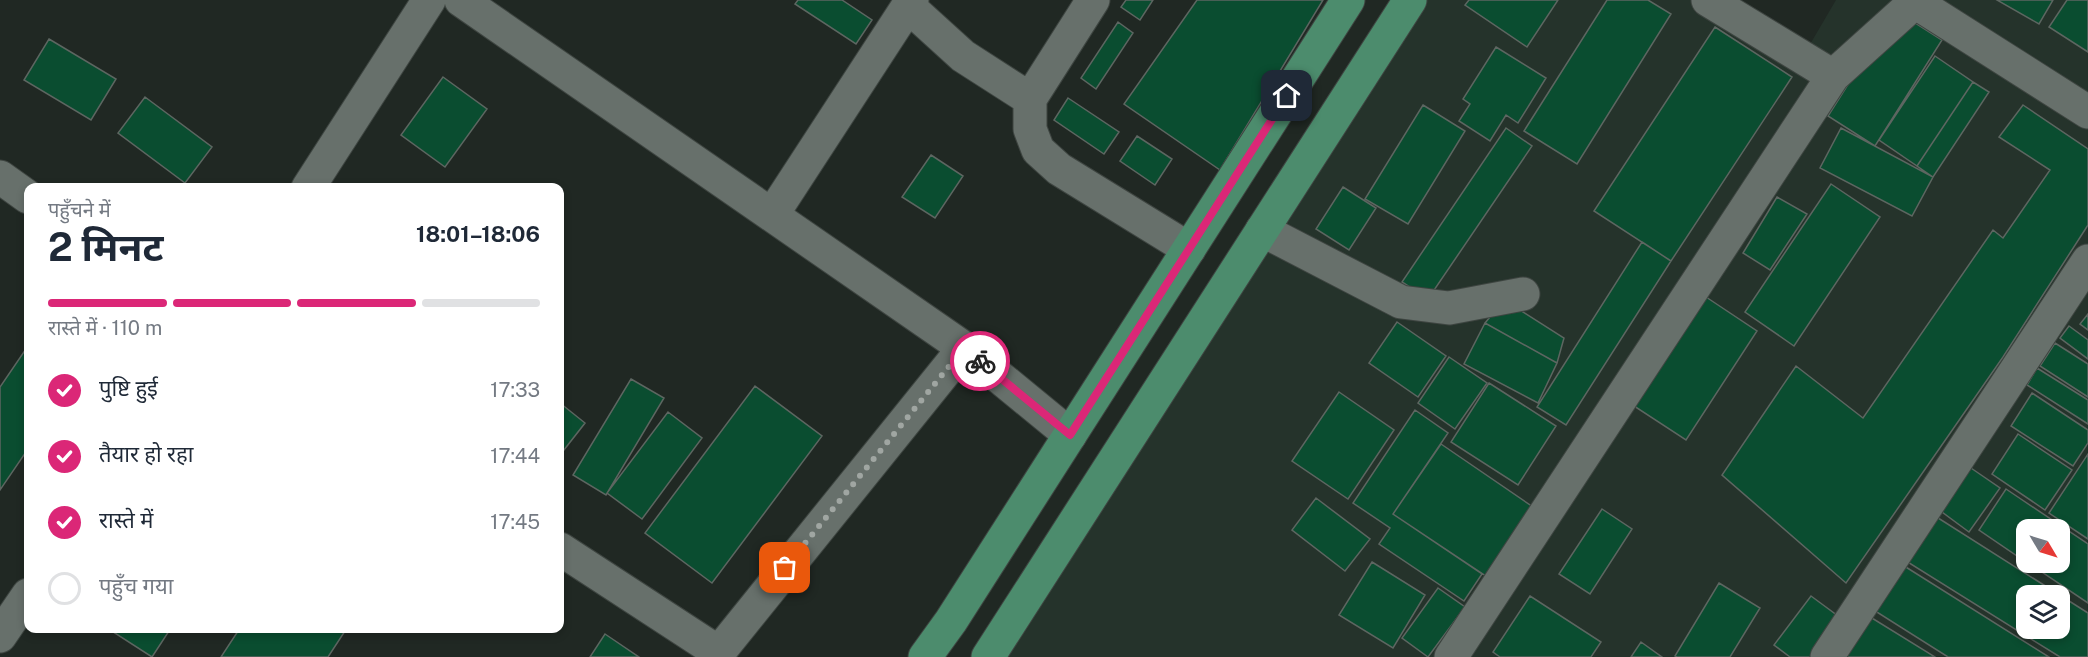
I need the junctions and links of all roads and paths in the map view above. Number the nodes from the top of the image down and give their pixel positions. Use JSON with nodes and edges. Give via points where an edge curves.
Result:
{"nodes":[{"id":1,"x":429,"y":0,"type":"edge"},
{"id":2,"x":461,"y":0,"type":"edge"},
{"id":3,"x":1093,"y":0,"type":"edge"},
{"id":4,"x":1348,"y":0,"type":"edge"},
{"id":5,"x":1410,"y":0,"type":"edge"},
{"id":6,"x":1708,"y":0,"type":"edge"},
{"id":7,"x":910,"y":3,"type":"edge"},
{"id":8,"x":1833,"y":76,"type":"junction"},
{"id":9,"x":1030,"y":99,"type":"junction"},
{"id":10,"x":2088,"y":112,"type":"edge"},
{"id":11,"x":311,"y":183,"type":"edge"},
{"id":12,"x":772,"y":215,"type":"junction"},
{"id":13,"x":1262,"y":230,"type":"junction"},
{"id":14,"x":1189,"y":249,"type":"junction"},
{"id":15,"x":2088,"y":261,"type":"edge"},
{"id":16,"x":1523,"y":294,"type":"dead end"},
{"id":17,"x":964,"y":348,"type":"junction"},
{"id":18,"x":1070,"y":435,"type":"junction"},
{"id":19,"x":564,"y":552,"type":"edge"},
{"id":20,"x":24,"y":601,"type":"edge"},
{"id":21,"x":0,"y":636,"type":"edge"},
{"id":22,"x":717,"y":655,"type":"edge"},
{"id":23,"x":924,"y":657,"type":"edge"},
{"id":24,"x":988,"y":657,"type":"edge"},
{"id":25,"x":1450,"y":657,"type":"edge"},
{"id":26,"x":1827,"y":657,"type":"edge"}],
"edges":[{"from":1,"to":11,"type":"street"},
{"from":2,"to":12,"type":"street"},
{"from":3,"to":9,"type":"street"},
{"from":4,"to":14,"type":"main road"},
{"from":5,"to":13,"type":"main road"},
{"from":6,"to":8,"type":"street"},
{"from":7,"to":9,"type":"street","via":[[963,56]]},
{"from":7,"to":12,"type":"street"},
{"from":8,"to":10,"type":"street","via":[[1916,2]]},
{"from":8,"to":25,"type":"street"},
{"from":9,"to":14,"type":"street","via":[[1030,129],[1038,150],[1059,169]]},
{"from":12,"to":17,"type":"street"},
{"from":13,"to":16,"type":"street","via":[[1401,302],[1449,308]]},
{"from":13,"to":24,"type":"main road"},
{"from":14,"to":18,"type":"main road"},
{"from":15,"to":26,"type":"street"},
{"from":17,"to":18,"type":"street"},
{"from":17,"to":22,"type":"street"},
{"from":18,"to":23,"type":"main road"},
{"from":19,"to":22,"type":"street"},
{"from":20,"to":21,"type":"street"}]}
